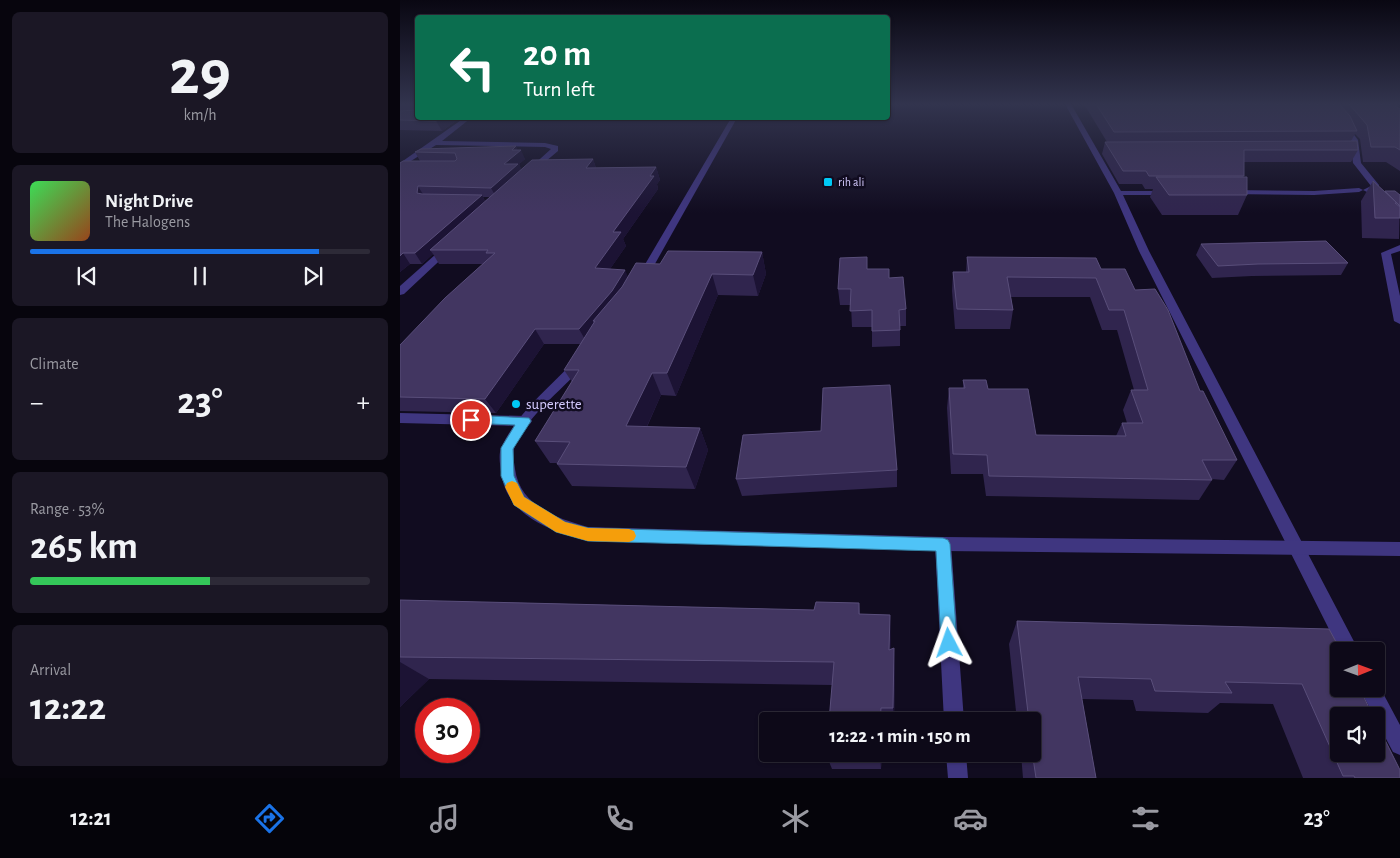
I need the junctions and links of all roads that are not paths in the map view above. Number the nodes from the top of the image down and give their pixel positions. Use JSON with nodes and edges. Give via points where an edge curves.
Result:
{"nodes":[{"id":1,"x":438,"y":140,"type":"edge"},
{"id":2,"x":721,"y":140,"type":"edge"},
{"id":3,"x":1089,"y":140,"type":"edge"},
{"id":4,"x":1354,"y":140,"type":"edge"},
{"id":5,"x":434,"y":143,"type":"junction"},
{"id":6,"x":1346,"y":149,"type":"edge"},
{"id":7,"x":1356,"y":149,"type":"junction"},
{"id":8,"x":1094,"y":150,"type":"junction"},
{"id":9,"x":1104,"y":150,"type":"edge"},
{"id":10,"x":401,"y":166,"type":"edge"},
{"id":11,"x":420,"y":166,"type":"edge"},
{"id":12,"x":526,"y":176,"type":"edge"},
{"id":13,"x":1359,"y":190,"type":"junction"},
{"id":14,"x":1225,"y":192,"type":"edge"},
{"id":15,"x":1118,"y":193,"type":"junction"},
{"id":16,"x":1176,"y":193,"type":"edge"},
{"id":17,"x":1370,"y":202,"type":"dead end"},
{"id":18,"x":454,"y":242,"type":"edge"},
{"id":19,"x":1400,"y":248,"type":"edge"},
{"id":20,"x":401,"y":289,"type":"edge"},
{"id":21,"x":633,"y":292,"type":"edge"},
{"id":22,"x":1400,"y":321,"type":"edge"},
{"id":23,"x":589,"y":351,"type":"edge"},
{"id":24,"x":400,"y":418,"type":"edge"},
{"id":25,"x":524,"y":421,"type":"junction"},
{"id":26,"x":943,"y":544,"type":"junction"},
{"id":27,"x":1296,"y":548,"type":"junction"},
{"id":28,"x":1400,"y":548,"type":"edge"},
{"id":29,"x":1345,"y":642,"type":"edge"},
{"id":30,"x":1375,"y":698,"type":"edge"},
{"id":31,"x":953,"y":712,"type":"edge"},
{"id":32,"x":1400,"y":745,"type":"edge"},
{"id":33,"x":957,"y":762,"type":"edge"},
{"id":34,"x":958,"y":778,"type":"edge"}],
"edges":[{"from":1,"to":5,"type":"street"},
{"from":2,"to":21,"type":"street"},
{"from":3,"to":8,"type":"street"},
{"from":4,"to":7,"type":"street"},
{"from":5,"to":10,"type":"street"},
{"from":5,"to":12,"type":"street","via":[[545,145],[555,148]]},
{"from":6,"to":7,"type":"street"},
{"from":7,"to":13,"type":"street","via":[[1357,163],[1376,187]]},
{"from":8,"to":9,"type":"street"},
{"from":8,"to":15,"type":"street"},
{"from":10,"to":11,"type":"street"},
{"from":13,"to":14,"type":"street"},
{"from":13,"to":17,"type":"street"},
{"from":15,"to":16,"type":"street"},
{"from":15,"to":27,"type":"street","via":[[1144,251]]},
{"from":18,"to":20,"type":"street"},
{"from":19,"to":22,"type":"street","via":[[1386,253]]},
{"from":23,"to":25,"type":"street"},
{"from":24,"to":25,"type":"street"},
{"from":25,"to":26,"type":"street","via":[[507,448],[507,476],[519,501],[561,528],[588,534]]},
{"from":26,"to":27,"type":"street"},
{"from":26,"to":31,"type":"street"},
{"from":27,"to":28,"type":"street"},
{"from":27,"to":29,"type":"street"},
{"from":30,"to":32,"type":"street"},
{"from":33,"to":34,"type":"street"}]}
